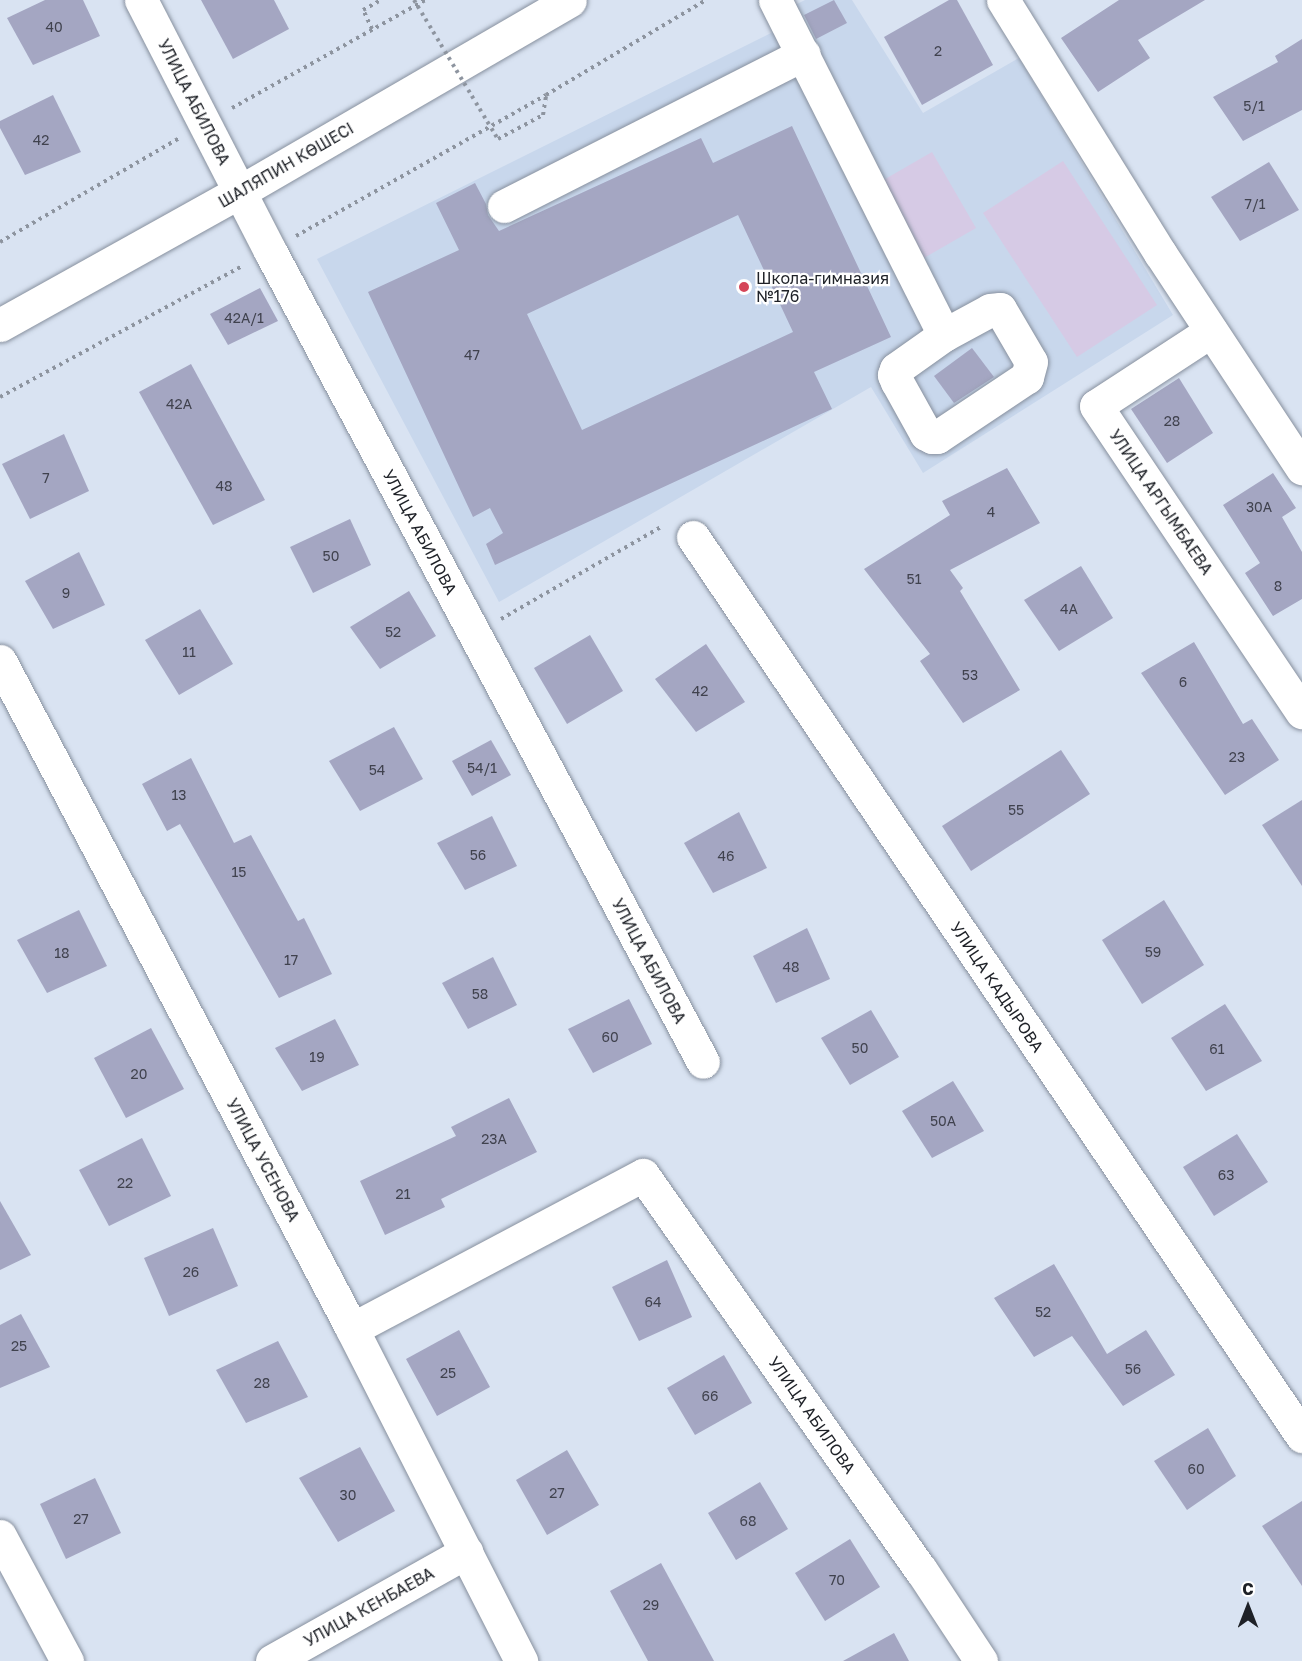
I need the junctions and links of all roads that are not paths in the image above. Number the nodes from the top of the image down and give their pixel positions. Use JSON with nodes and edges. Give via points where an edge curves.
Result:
{"nodes":[{"id":1,"x":141,"y":0,"type":"edge"},
{"id":2,"x":570,"y":0,"type":"edge"},
{"id":3,"x":776,"y":0,"type":"edge"},
{"id":4,"x":1003,"y":0,"type":"edge"},
{"id":5,"x":804,"y":54,"type":"junction"},
{"id":6,"x":241,"y":191,"type":"junction"},
{"id":7,"x":504,"y":206,"type":"dead end"},
{"id":8,"x":0,"y":324,"type":"edge"},
{"id":9,"x":1211,"y":331,"type":"junction"},
{"id":10,"x":944,"y":335,"type":"dead end"},
{"id":11,"x":1302,"y":468,"type":"edge"},
{"id":12,"x":693,"y":537,"type":"road end"},
{"id":13,"x":0,"y":661,"type":"edge"},
{"id":14,"x":1302,"y":712,"type":"edge"},
{"id":15,"x":703,"y":1062,"type":"dead end"},
{"id":16,"x":352,"y":1329,"type":"junction"},
{"id":17,"x":1302,"y":1436,"type":"edge"},
{"id":18,"x":0,"y":1536,"type":"edge"},
{"id":19,"x":466,"y":1552,"type":"junction"},
{"id":20,"x":67,"y":1661,"type":"edge"},
{"id":21,"x":272,"y":1661,"type":"edge"},
{"id":22,"x":521,"y":1661,"type":"edge"},
{"id":23,"x":981,"y":1661,"type":"edge"}],
"edges":[{"from":1,"to":6,"type":"street","name":"УЛИЦА АБИЛОВА"},
{"from":2,"to":6,"type":"street","name":"ШАЛЯПИН КӨШЕСІ"},
{"from":3,"to":5,"type":"street"},
{"from":4,"to":9,"type":"street"},
{"from":5,"to":7,"type":"street"},
{"from":5,"to":10,"type":"street"},
{"from":6,"to":8,"type":"street","name":"ШАЛЯПИН КӨШЕСІ"},
{"from":6,"to":15,"type":"street","name":"УЛИЦА АБИЛОВА"},
{"from":9,"to":11,"type":"street"},
{"from":9,"to":14,"type":"street","name":"УЛИЦА АРГЫМБАЕВА","via":[[1096,406]]},
{"from":12,"to":17,"type":"street","name":"УЛИЦА КАДЫРОВА"},
{"from":13,"to":16,"type":"street","name":"УЛИЦА УСЕНОВА"},
{"from":16,"to":19,"type":"street","name":"УЛИЦА УСЕНОВА"},
{"from":16,"to":23,"type":"street","name":"УЛИЦА АБИЛОВА","via":[[643,1175],[921,1569]]},
{"from":18,"to":20,"type":"street"},
{"from":19,"to":21,"type":"street","name":"УЛИЦА КЕНБАЕВА"},
{"from":19,"to":22,"type":"street","name":"УЛИЦА УСЕНОВА"}]}
